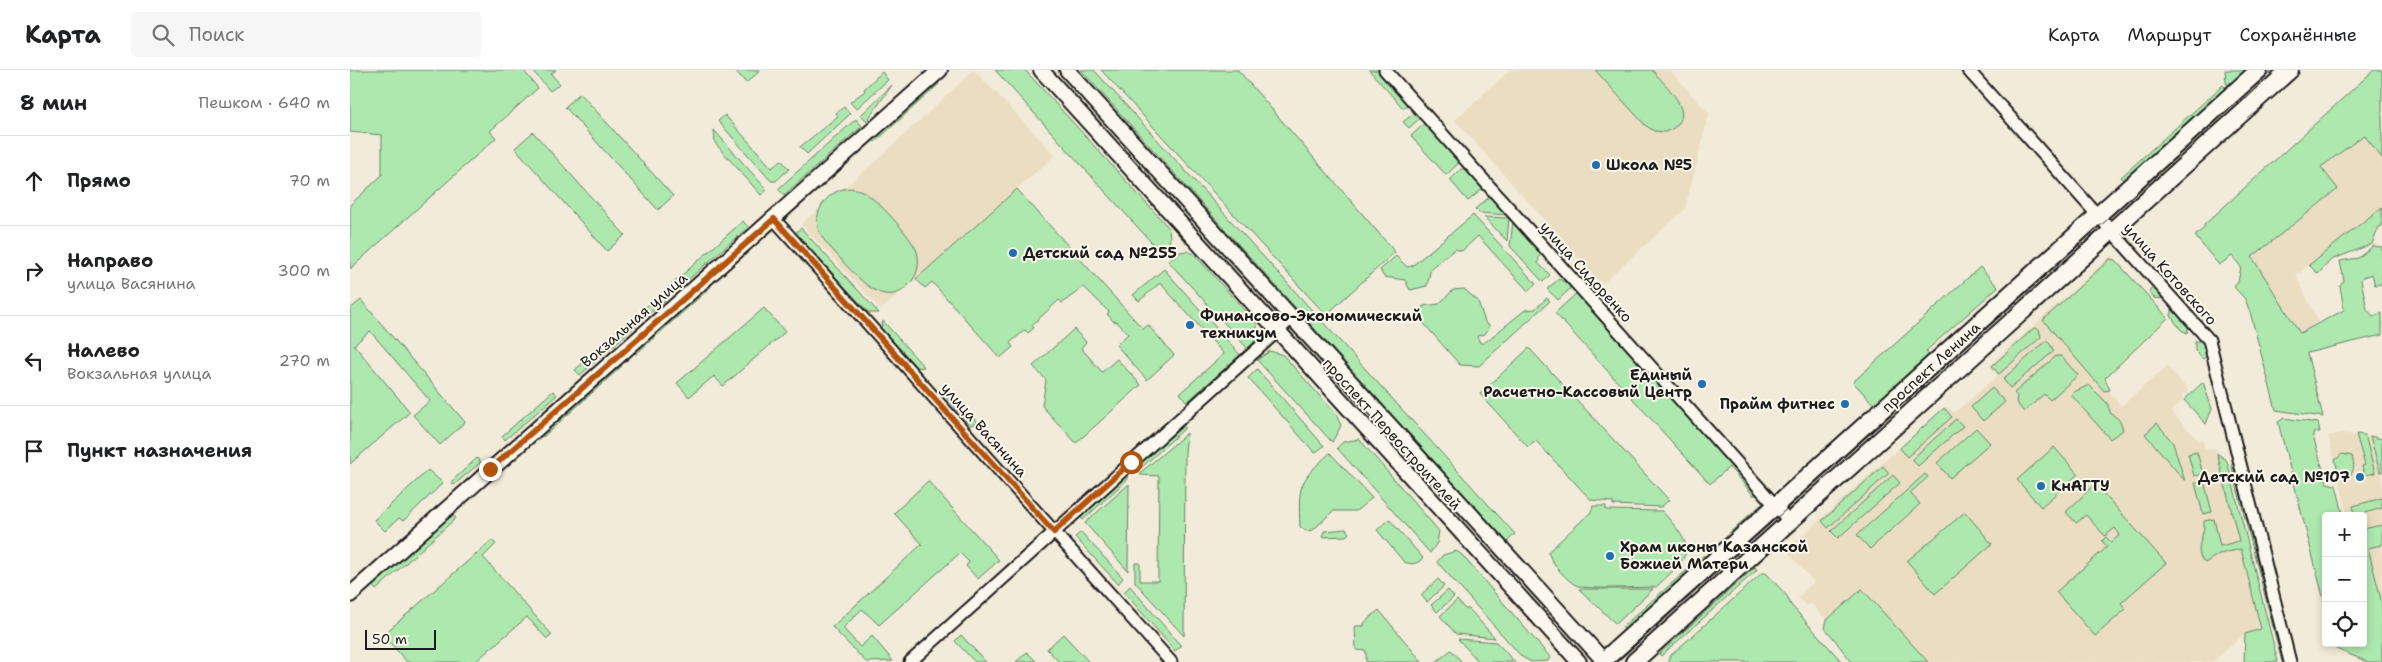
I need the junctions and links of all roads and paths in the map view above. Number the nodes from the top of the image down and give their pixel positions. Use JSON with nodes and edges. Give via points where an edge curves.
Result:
{"nodes":[{"id":1,"x":940,"y":70,"type":"edge"},
{"id":2,"x":1041,"y":70,"type":"edge"},
{"id":3,"x":1067,"y":70,"type":"edge"},
{"id":4,"x":1385,"y":70,"type":"edge"},
{"id":5,"x":1968,"y":70,"type":"edge"},
{"id":6,"x":2259,"y":70,"type":"edge"},
{"id":7,"x":2290,"y":70,"type":"edge"},
{"id":8,"x":2098,"y":216,"type":"junction"},
{"id":9,"x":774,"y":219,"type":"junction"},
{"id":10,"x":2112,"y":231,"type":"junction"},
{"id":11,"x":1292,"y":318,"type":"junction"},
{"id":12,"x":1277,"y":331,"type":"junction"},
{"id":13,"x":1771,"y":500,"type":"junction"},
{"id":14,"x":1476,"y":522,"type":"junction"},
{"id":15,"x":1790,"y":522,"type":"junction"},
{"id":16,"x":1054,"y":532,"type":"junction"},
{"id":17,"x":1462,"y":535,"type":"junction"},
{"id":18,"x":350,"y":594,"type":"edge"},
{"id":19,"x":1603,"y":661,"type":"edge"},
{"id":20,"x":910,"y":662,"type":"edge"},
{"id":21,"x":1171,"y":662,"type":"edge"},
{"id":22,"x":1579,"y":662,"type":"edge"},
{"id":23,"x":1634,"y":662,"type":"edge"},
{"id":24,"x":2290,"y":662,"type":"edge"}],
"edges":[{"from":1,"to":9,"type":"main road","name":"Вокзальная улица"},
{"from":2,"to":12,"type":"main road","name":"проспект Первостроителей"},
{"from":3,"to":11,"type":"main road","name":"проспект Первостроителей"},
{"from":4,"to":13,"type":"street","name":"улица Сидоренко"},
{"from":5,"to":8,"type":"street","name":"улица Котовского"},
{"from":6,"to":8,"type":"highway","name":"проспект Ленина"},
{"from":7,"to":10,"type":"highway","name":"проспект Ленина"},
{"from":8,"to":10,"type":"street","name":"улица Котовского"},
{"from":8,"to":13,"type":"highway","name":"проспект Ленина"},
{"from":9,"to":16,"type":"street","name":"улица Васянина"},
{"from":9,"to":18,"type":"main road","name":"Вокзальная улица"},
{"from":10,"to":15,"type":"highway","name":"проспект Ленина"},
{"from":10,"to":24,"type":"street","name":"улица Котовского","via":[[2209,340]]},
{"from":11,"to":12,"type":"street"},
{"from":11,"to":14,"type":"main road","name":"проспект Первостроителей"},
{"from":12,"to":16,"type":"street"},
{"from":12,"to":17,"type":"main road","name":"проспект Первостроителей"},
{"from":13,"to":15,"type":"street","name":"улица Сидоренко"},
{"from":13,"to":19,"type":"highway","name":"проспект Ленина"},
{"from":14,"to":17,"type":"main road"},
{"from":14,"to":19,"type":"main road","name":"проспект Первостроителей"},
{"from":15,"to":23,"type":"highway","name":"проспект Ленина"},
{"from":16,"to":20,"type":"street"},
{"from":16,"to":21,"type":"street","name":"улица Васянина"},
{"from":17,"to":22,"type":"main road","name":"проспект Первостроителей"}]}
